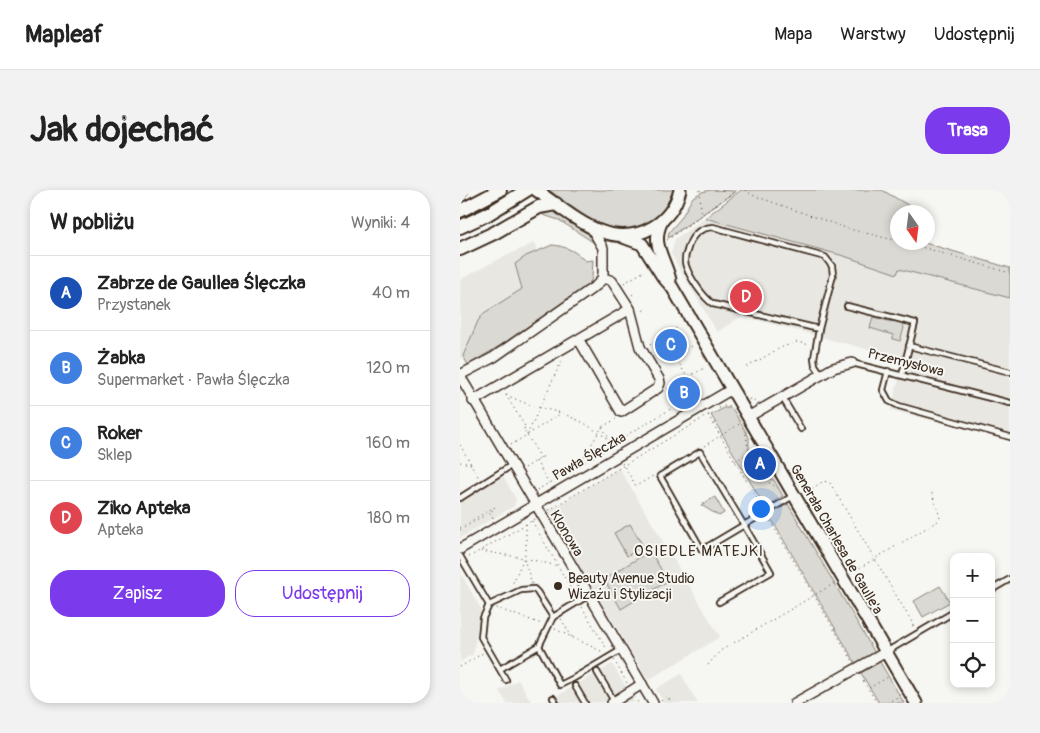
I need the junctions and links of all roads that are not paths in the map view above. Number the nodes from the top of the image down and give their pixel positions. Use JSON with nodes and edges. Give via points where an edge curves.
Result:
{"nodes":[{"id":1,"x":500,"y":190,"type":"edge"},
{"id":2,"x":527,"y":190,"type":"edge"},
{"id":3,"x":536,"y":190,"type":"edge"},
{"id":4,"x":679,"y":196,"type":"edge"},
{"id":5,"x":556,"y":204,"type":"junction"},
{"id":6,"x":460,"y":211,"type":"edge"},
{"id":7,"x":662,"y":221,"type":"junction"},
{"id":8,"x":460,"y":227,"type":"edge"},
{"id":9,"x":597,"y":231,"type":"junction"},
{"id":10,"x":623,"y":237,"type":"junction"},
{"id":11,"x":460,"y":249,"type":"edge"},
{"id":12,"x":602,"y":279,"type":"junction"},
{"id":13,"x":672,"y":287,"type":"junction"},
{"id":14,"x":847,"y":306,"type":"dead end"},
{"id":15,"x":633,"y":312,"type":"junction"},
{"id":16,"x":819,"y":329,"type":"junction"},
{"id":17,"x":579,"y":340,"type":"junction"},
{"id":18,"x":909,"y":346,"type":"junction"},
{"id":19,"x":852,"y":363,"type":"joint"},
{"id":20,"x":888,"y":371,"type":"junction"},
{"id":21,"x":1010,"y":372,"type":"edge"},
{"id":22,"x":821,"y":374,"type":"junction"},
{"id":23,"x":460,"y":375,"type":"edge"},
{"id":24,"x":902,"y":375,"type":"junction"},
{"id":25,"x":732,"y":389,"type":"junction"},
{"id":26,"x":782,"y":397,"type":"junction"},
{"id":27,"x":473,"y":401,"type":"junction"},
{"id":28,"x":1010,"y":403,"type":"edge"},
{"id":29,"x":748,"y":417,"type":"junction"},
{"id":30,"x":801,"y":429,"type":"dead end"},
{"id":31,"x":1010,"y":437,"type":"edge"},
{"id":32,"x":512,"y":466,"type":"junction"},
{"id":33,"x":460,"y":498,"type":"edge"},
{"id":34,"x":791,"y":498,"type":"junction"},
{"id":35,"x":534,"y":504,"type":"junction"},
{"id":36,"x":744,"y":525,"type":"junction"},
{"id":37,"x":460,"y":549,"type":"edge"},
{"id":38,"x":460,"y":556,"type":"edge"},
{"id":39,"x":1010,"y":579,"type":"edge"},
{"id":40,"x":995,"y":588,"type":"edge"},
{"id":41,"x":589,"y":595,"type":"junction"},
{"id":42,"x":719,"y":602,"type":"dead end"},
{"id":43,"x":489,"y":605,"type":"junction"},
{"id":44,"x":950,"y":614,"type":"edge"},
{"id":45,"x":553,"y":618,"type":"junction"},
{"id":46,"x":539,"y":646,"type":"junction"},
{"id":47,"x":621,"y":650,"type":"junction"},
{"id":48,"x":886,"y":652,"type":"junction"},
{"id":49,"x":500,"y":669,"type":"junction"},
{"id":50,"x":597,"y":672,"type":"dead end"},
{"id":51,"x":506,"y":680,"type":"dead end"},
{"id":52,"x":642,"y":684,"type":"junction"},
{"id":53,"x":575,"y":686,"type":"dead end"},
{"id":54,"x":613,"y":702,"type":"edge"},
{"id":55,"x":585,"y":703,"type":"edge"},
{"id":56,"x":653,"y":703,"type":"edge"},
{"id":57,"x":795,"y":703,"type":"edge"},
{"id":58,"x":916,"y":703,"type":"edge"}],
"edges":[{"from":1,"to":6,"type":"main road"},
{"from":2,"to":8,"type":"main road"},
{"from":3,"to":5,"type":"main road"},
{"from":4,"to":7,"type":"main road"},
{"from":5,"to":9,"type":"main road"},
{"from":5,"to":11,"type":"main road","via":[[534,209]]},
{"from":7,"to":10,"type":"main road","via":[[643,232]]},
{"from":7,"to":13,"type":"main road","name":"Generała Charlesa de Gaulle'a","via":[[658,243]]},
{"from":9,"to":10,"type":"main road"},
{"from":9,"to":12,"type":"street","via":[[603,248]]},
{"from":10,"to":13,"type":"main road","name":"Generała Charlesa de Gaulle'a","via":[[642,244]]},
{"from":12,"to":15,"type":"street","via":[[612,281]]},
{"from":12,"to":23,"type":"street","via":[[494,357]]},
{"from":13,"to":25,"type":"main road","name":"Generała Charlesa de Gaulle'a"},
{"from":14,"to":18,"type":"lane","via":[[915,323]]},
{"from":15,"to":17,"type":"street"},
{"from":15,"to":17,"type":"street","via":[[640,347],[660,383],[653,393],[622,412]]},
{"from":16,"to":16,"type":"lane","via":[[833,275],[832,266],[825,257],[713,227],[703,228],[694,235],[685,265],[704,298],[713,304]]},
{"from":16,"to":22,"type":"lane","via":[[814,362]]},
{"from":17,"to":27,"type":"street"},
{"from":18,"to":21,"type":"lane"},
{"from":18,"to":24,"type":"lane"},
{"from":19,"to":20,"type":"lane","name":"Przemysłowa"},
{"from":19,"to":22,"type":"street","name":"Przemysłowa"},
{"from":20,"to":24,"type":"lane","name":"Przemysłowa"},
{"from":20,"to":31,"type":"lane","via":[[883,390],[889,401]]},
{"from":22,"to":26,"type":"street","name":"Przemysłowa"},
{"from":23,"to":27,"type":"street","name":"Klonowa"},
{"from":24,"to":28,"type":"lane","name":"Przemysłowa"},
{"from":25,"to":29,"type":"main road","name":"Generała Charlesa de Gaulle'a"},
{"from":25,"to":35,"type":"street","name":"Pawła Ślęczka"},
{"from":26,"to":29,"type":"street","name":"Przemysłowa"},
{"from":26,"to":30,"type":"lane"},
{"from":27,"to":32,"type":"street","name":"Klonowa"},
{"from":29,"to":34,"type":"main road","name":"Generała Charlesa de Gaulle'a"},
{"from":32,"to":33,"type":"lane"},
{"from":32,"to":35,"type":"street","name":"Klonowa"},
{"from":34,"to":36,"type":"lane"},
{"from":34,"to":48,"type":"main road","name":"Generała Charlesa de Gaulle'a"},
{"from":35,"to":37,"type":"street","name":"Pawła Ślęczka"},
{"from":35,"to":41,"type":"street","name":"Klonowa"},
{"from":36,"to":36,"type":"lane","via":[[702,550],[660,476],[700,452]]},
{"from":36,"to":42,"type":"lane","via":[[771,572]]},
{"from":38,"to":43,"type":"lane"},
{"from":39,"to":40,"type":"lane"},
{"from":41,"to":45,"type":"lane"},
{"from":41,"to":47,"type":"street","name":"Klonowa"},
{"from":43,"to":45,"type":"lane","via":[[521,590],[534,589]]},
{"from":43,"to":49,"type":"lane","via":[[481,632]]},
{"from":44,"to":48,"type":"lane"},
{"from":45,"to":46,"type":"lane"},
{"from":46,"to":47,"type":"lane","via":[[560,684]]},
{"from":46,"to":49,"type":"lane"},
{"from":47,"to":52,"type":"street","name":"Klonowa"},
{"from":48,"to":57,"type":"street"},
{"from":48,"to":58,"type":"main road","name":"Generała Charlesa de Gaulle'a"},
{"from":49,"to":51,"type":"lane"},
{"from":50,"to":54,"type":"lane"},
{"from":52,"to":54,"type":"street"},
{"from":52,"to":56,"type":"street","name":"Klonowa"},
{"from":53,"to":55,"type":"lane"}]}
